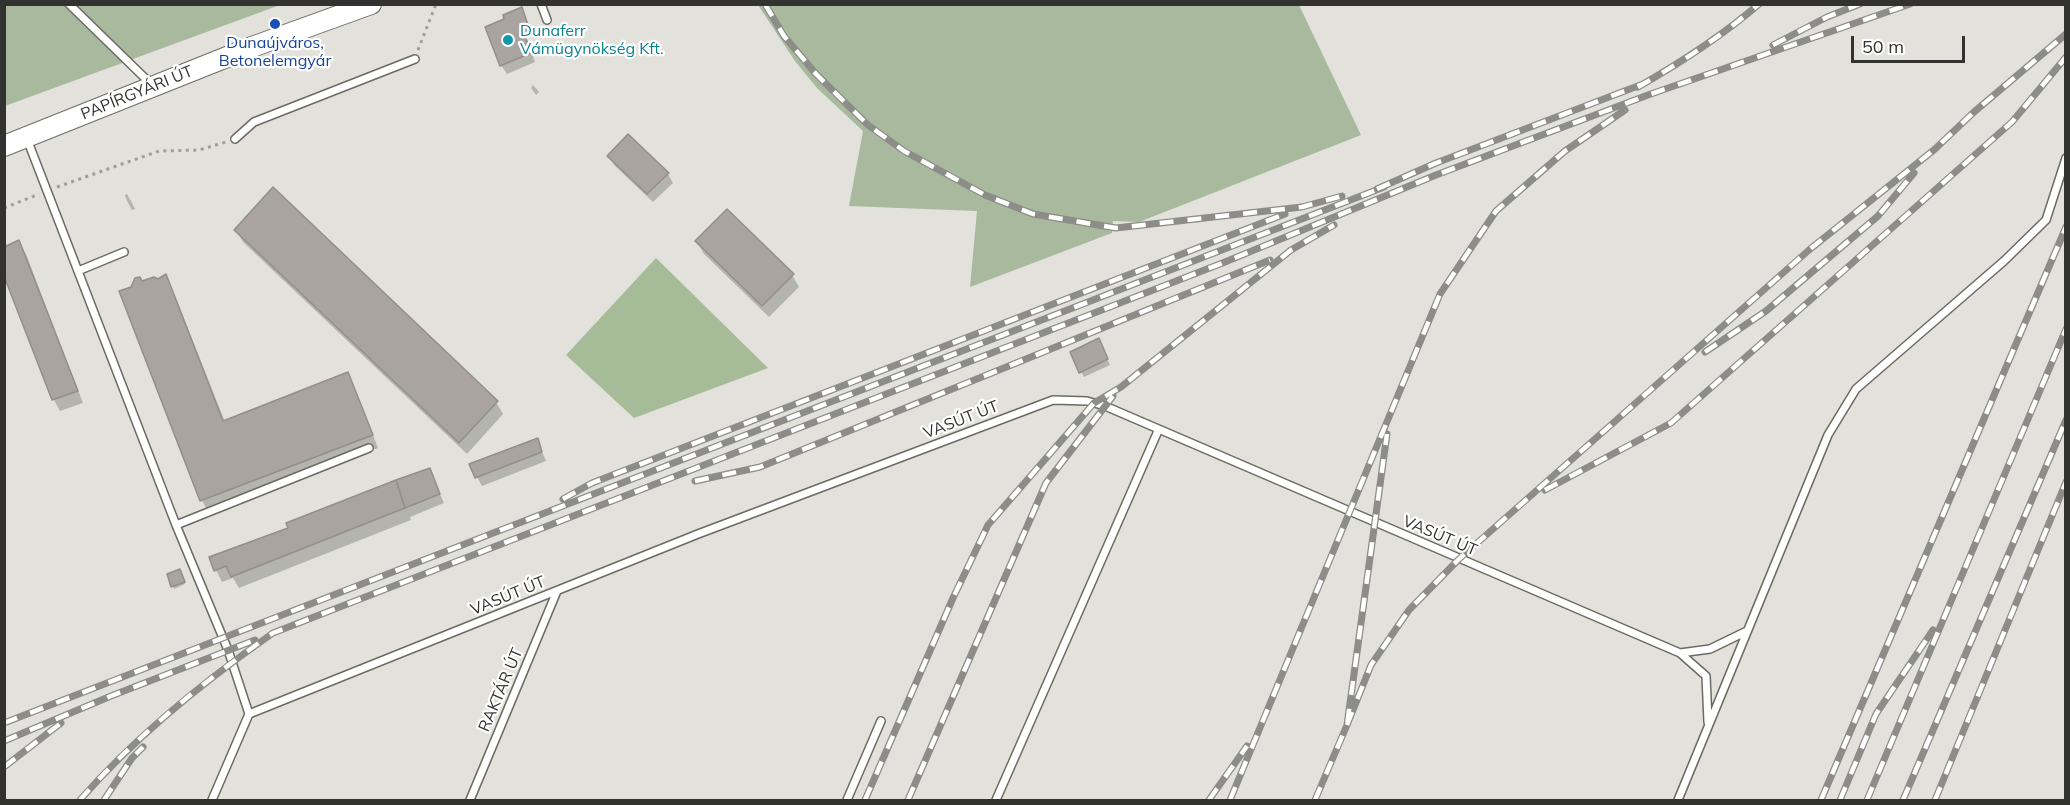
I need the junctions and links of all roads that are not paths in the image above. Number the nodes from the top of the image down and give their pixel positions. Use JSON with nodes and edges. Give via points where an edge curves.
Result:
{"nodes":[{"id":1,"x":69,"y":4,"type":"edge"},
{"id":2,"x":371,"y":4,"type":"edge"},
{"id":3,"x":541,"y":4,"type":"edge"},
{"id":4,"x":547,"y":20,"type":"dead end"},
{"id":5,"x":415,"y":59,"type":"road end"},
{"id":6,"x":154,"y":87,"type":"junction"},
{"id":7,"x":26,"y":137,"type":"junction"},
{"id":8,"x":235,"y":139,"type":"road end"},
{"id":9,"x":4,"y":146,"type":"edge"},
{"id":10,"x":2066,"y":158,"type":"edge"},
{"id":11,"x":124,"y":252,"type":"dead end"},
{"id":12,"x":78,"y":271,"type":"junction"},
{"id":13,"x":1158,"y":431,"type":"junction"},
{"id":14,"x":369,"y":448,"type":"dead end"},
{"id":15,"x":176,"y":525,"type":"junction"},
{"id":16,"x":557,"y":591,"type":"junction"},
{"id":17,"x":1747,"y":631,"type":"junction"},
{"id":18,"x":1680,"y":653,"type":"junction"},
{"id":19,"x":249,"y":714,"type":"junction"},
{"id":20,"x":881,"y":721,"type":"dead end"},
{"id":21,"x":1708,"y":726,"type":"junction"},
{"id":22,"x":212,"y":801,"type":"edge"},
{"id":23,"x":470,"y":801,"type":"edge"},
{"id":24,"x":847,"y":801,"type":"edge"},
{"id":25,"x":996,"y":801,"type":"edge"},
{"id":26,"x":1678,"y":801,"type":"edge"}],
"edges":[{"from":1,"to":6,"type":"lane"},
{"from":2,"to":6,"type":"street","name":"PAPÍRGYÁRI ÚT"},
{"from":3,"to":4,"type":"lane"},
{"from":5,"to":8,"type":"lane","via":[[254,122]]},
{"from":6,"to":7,"type":"street","name":"PAPÍRGYÁRI ÚT"},
{"from":7,"to":9,"type":"street","name":"PAPÍRGYÁRI ÚT"},
{"from":7,"to":12,"type":"lane"},
{"from":10,"to":17,"type":"lane","via":[[2046,220],[1856,389],[1828,435]]},
{"from":11,"to":12,"type":"lane"},
{"from":12,"to":15,"type":"lane"},
{"from":13,"to":16,"type":"lane","name":"VASÚT ÚT","via":[[1088,401],[1053,400]]},
{"from":13,"to":18,"type":"lane","name":"VASÚT ÚT"},
{"from":13,"to":25,"type":"lane"},
{"from":14,"to":15,"type":"lane"},
{"from":15,"to":19,"type":"lane","via":[[228,650]]},
{"from":16,"to":19,"type":"lane","name":"VASÚT ÚT"},
{"from":16,"to":23,"type":"lane","name":"RAKTÁR ÚT"},
{"from":17,"to":18,"type":"lane","via":[[1710,649]]},
{"from":17,"to":21,"type":"lane"},
{"from":18,"to":21,"type":"lane","name":"VASÚT ÚT","via":[[1706,676]]},
{"from":19,"to":22,"type":"lane"},
{"from":20,"to":24,"type":"lane"},
{"from":21,"to":26,"type":"lane"}]}
